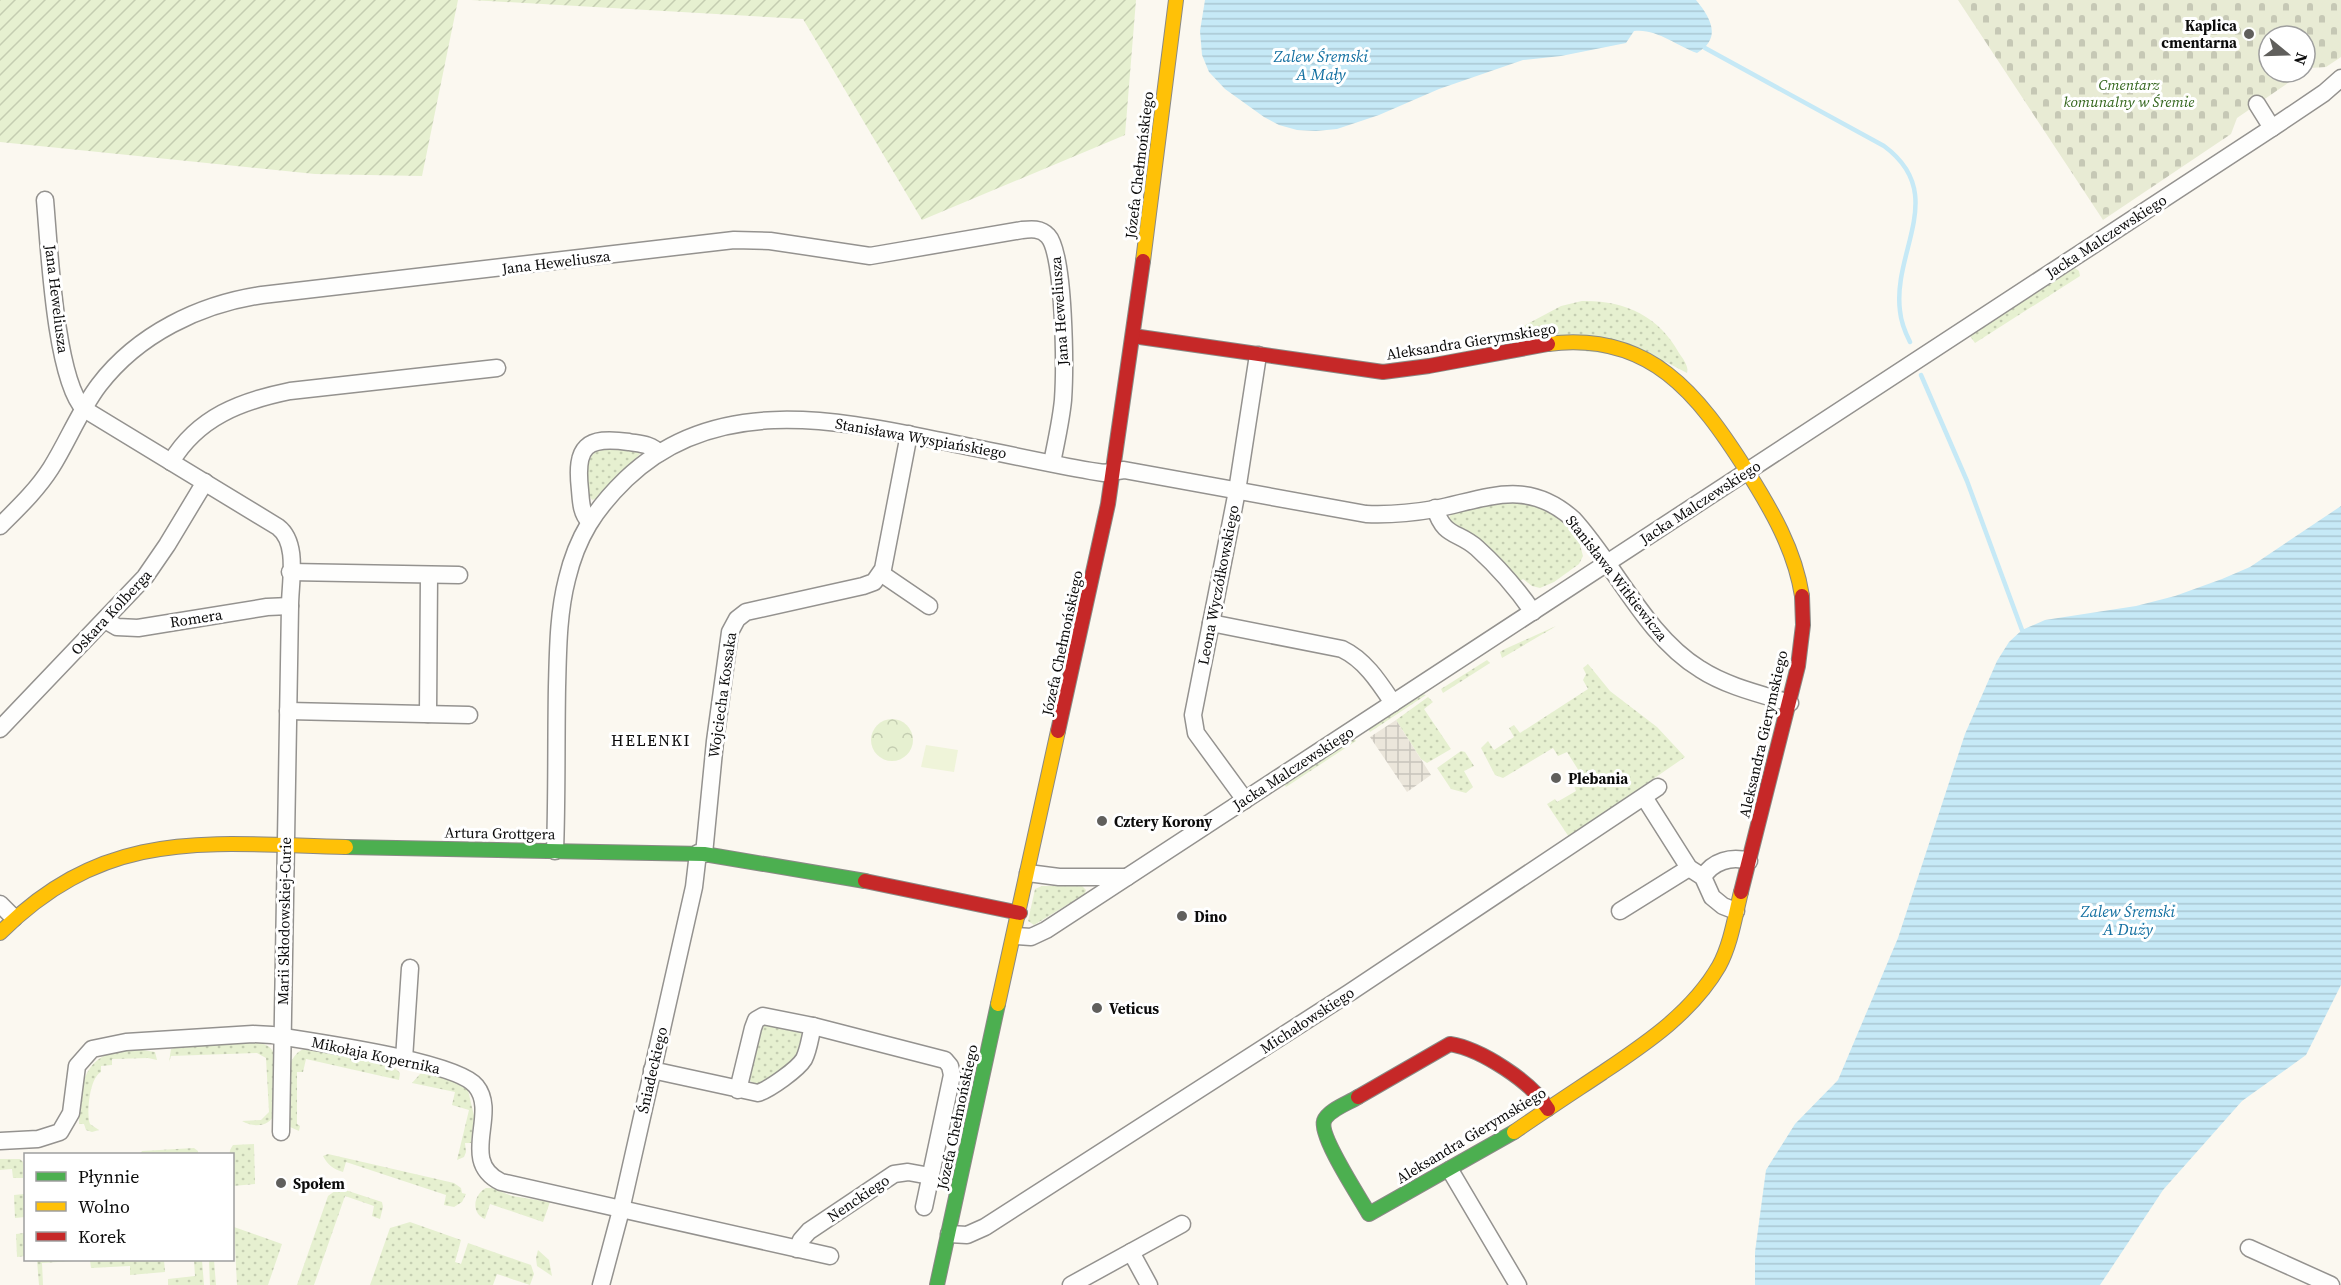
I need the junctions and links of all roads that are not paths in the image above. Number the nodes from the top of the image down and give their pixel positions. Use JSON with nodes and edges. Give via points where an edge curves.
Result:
{"nodes":[{"id":1,"x":1176,"y":0,"type":"edge"},
{"id":2,"x":2341,"y":78,"type":"edge"},
{"id":3,"x":2257,"y":104,"type":"dead end"},
{"id":4,"x":2272,"y":128,"type":"junction"},
{"id":5,"x":45,"y":200,"type":"dead end"},
{"id":6,"x":1133,"y":336,"type":"junction"},
{"id":7,"x":1258,"y":355,"type":"junction"},
{"id":8,"x":497,"y":368,"type":"dead end"},
{"id":9,"x":84,"y":409,"type":"junction"},
{"id":10,"x":909,"y":434,"type":"junction"},
{"id":11,"x":659,"y":453,"type":"junction"},
{"id":12,"x":171,"y":462,"type":"junction"},
{"id":13,"x":1052,"y":463,"type":"junction"},
{"id":14,"x":1114,"y":471,"type":"junction"},
{"id":15,"x":1747,"y":471,"type":"junction"},
{"id":16,"x":205,"y":482,"type":"junction"},
{"id":17,"x":1237,"y":491,"type":"junction"},
{"id":18,"x":1435,"y":508,"type":"junction"},
{"id":19,"x":589,"y":521,"type":"junction"},
{"id":20,"x":0,"y":526,"type":"edge"},
{"id":21,"x":1606,"y":563,"type":"junction"},
{"id":22,"x":290,"y":572,"type":"junction"},
{"id":23,"x":882,"y":574,"type":"junction"},
{"id":24,"x":429,"y":575,"type":"junction"},
{"id":25,"x":459,"y":575,"type":"dead end"},
{"id":26,"x":290,"y":606,"type":"junction"},
{"id":27,"x":929,"y":606,"type":"dead end"},
{"id":28,"x":1533,"y":612,"type":"junction"},
{"id":29,"x":105,"y":620,"type":"junction"},
{"id":30,"x":1211,"y":623,"type":"junction"},
{"id":31,"x":1393,"y":703,"type":"junction"},
{"id":32,"x":1790,"y":703,"type":"junction"},
{"id":33,"x":288,"y":711,"type":"junction"},
{"id":34,"x":428,"y":714,"type":"junction"},
{"id":35,"x":469,"y":715,"type":"dead end"},
{"id":36,"x":0,"y":729,"type":"edge"},
{"id":37,"x":1658,"y":787,"type":"dead end"},
{"id":38,"x":1644,"y":797,"type":"junction"},
{"id":39,"x":1245,"y":800,"type":"junction"},
{"id":40,"x":285,"y":846,"type":"junction"},
{"id":41,"x":555,"y":851,"type":"junction"},
{"id":42,"x":701,"y":853,"type":"junction"},
{"id":43,"x":1749,"y":861,"type":"junction"},
{"id":44,"x":1696,"y":872,"type":"junction"},
{"id":45,"x":1028,"y":873,"type":"junction"},
{"id":46,"x":1128,"y":877,"type":"junction"},
{"id":47,"x":0,"y":904,"type":"edge"},
{"id":48,"x":1620,"y":911,"type":"dead end"},
{"id":49,"x":1736,"y":911,"type":"junction"},
{"id":50,"x":1020,"y":913,"type":"junction"},
{"id":51,"x":14,"y":918,"type":"junction"},
{"id":52,"x":0,"y":933,"type":"edge"},
{"id":53,"x":1015,"y":936,"type":"junction"},
{"id":54,"x":410,"y":968,"type":"dead end"},
{"id":55,"x":813,"y":1026,"type":"junction"},
{"id":56,"x":282,"y":1037,"type":"junction"},
{"id":57,"x":404,"y":1059,"type":"junction"},
{"id":58,"x":652,"y":1070,"type":"junction"},
{"id":59,"x":738,"y":1090,"type":"junction"},
{"id":60,"x":1548,"y":1109,"type":"junction"},
{"id":61,"x":281,"y":1132,"type":"dead end"},
{"id":62,"x":0,"y":1141,"type":"edge"},
{"id":63,"x":1450,"y":1170,"type":"junction"},
{"id":64,"x":930,"y":1176,"type":"junction"},
{"id":65,"x":924,"y":1207,"type":"dead end"},
{"id":66,"x":621,"y":1210,"type":"junction"},
{"id":67,"x":1182,"y":1224,"type":"dead end"},
{"id":68,"x":949,"y":1234,"type":"junction"},
{"id":69,"x":2249,"y":1248,"type":"dead end"},
{"id":70,"x":797,"y":1249,"type":"junction"},
{"id":71,"x":1131,"y":1252,"type":"junction"},
{"id":72,"x":830,"y":1256,"type":"dead end"},
{"id":73,"x":601,"y":1285,"type":"edge"},
{"id":74,"x":937,"y":1285,"type":"edge"},
{"id":75,"x":1071,"y":1285,"type":"edge"},
{"id":76,"x":1149,"y":1285,"type":"edge"},
{"id":77,"x":1518,"y":1285,"type":"edge"},
{"id":78,"x":2331,"y":1285,"type":"edge"}],
"edges":[{"from":1,"to":6,"type":"street","name":"Józefa Chełmońskiego"},
{"from":2,"to":4,"type":"street","name":"Jacka Malczewskiego"},
{"from":3,"to":4,"type":"street"},
{"from":4,"to":15,"type":"street","name":"Jacka Malczewskiego"},
{"from":5,"to":9,"type":"street","name":"Jana Heweliusza","via":[[60,337],[73,393]]},
{"from":6,"to":7,"type":"street","name":"Aleksandra Gierymskiego"},
{"from":6,"to":14,"type":"street","name":"Józefa Chełmońskiego"},
{"from":7,"to":15,"type":"street","name":"Aleksandra Gierymskiego","via":[[1383,372],[1557,343],[1584,342],[1610,347],[1654,364],[1685,385],[1711,415]]},
{"from":7,"to":17,"type":"street","name":"Leona Wyczółkowskiego"},
{"from":8,"to":12,"type":"street","via":[[297,390],[261,398],[231,408],[206,423],[184,443]]},
{"from":9,"to":12,"type":"street","name":"Marii Skłodowskiej-Curie"},
{"from":9,"to":13,"type":"street","name":"Jana Heweliusza","via":[[108,374],[146,340],[191,314],[237,299],[734,240],[770,241],[870,256],[1030,229],[1044,232],[1052,242],[1060,295],[1063,397]]},
{"from":9,"to":20,"type":"street","via":[[46,475]]},
{"from":10,"to":11,"type":"street","name":"Stanisława Wyspiańskiego","via":[[836,422],[768,419],[703,433]]},
{"from":10,"to":13,"type":"street","name":"Stanisława Wyspiańskiego"},
{"from":10,"to":23,"type":"street"},
{"from":11,"to":19,"type":"street","name":"Stanisława Wyspiańskiego","via":[[626,479]]},
{"from":11,"to":19,"type":"street","via":[[647,446],[609,440],[590,444],[581,457],[579,471],[584,514]]},
{"from":12,"to":16,"type":"street","name":"Marii Skłodowskiej-Curie"},
{"from":13,"to":14,"type":"street","name":"Stanisława Wyspiańskiego","via":[[1104,473]]},
{"from":14,"to":17,"type":"street","name":"Stanisława Witkiewicza"},
{"from":14,"to":45,"type":"street","name":"Józefa Chełmońskiego"},
{"from":15,"to":21,"type":"street","name":"Jacka Malczewskiego"},
{"from":15,"to":32,"type":"street","name":"Aleksandra Gierymskiego","via":[[1784,538],[1800,583],[1802,634]]},
{"from":16,"to":22,"type":"street","name":"Marii Skłodowskiej-Curie","via":[[283,530],[290,545]]},
{"from":16,"to":29,"type":"street","name":"Oskara Kolberga","via":[[156,562]]},
{"from":17,"to":18,"type":"street","name":"Stanisława Witkiewicza","via":[[1366,514]]},
{"from":17,"to":30,"type":"street","name":"Leona Wyczółkowskiego"},
{"from":18,"to":21,"type":"street","name":"Stanisława Witkiewicza","via":[[1504,493],[1536,497],[1574,519]]},
{"from":18,"to":28,"type":"street","via":[[1443,528],[1482,552]]},
{"from":19,"to":41,"type":"street","name":"Stanisława Wyspiańskiego","via":[[571,564],[561,612]]},
{"from":21,"to":28,"type":"street","name":"Jacka Malczewskiego"},
{"from":21,"to":32,"type":"street","name":"Stanisława Witkiewicza","via":[[1663,638],[1690,663],[1723,681]]},
{"from":22,"to":24,"type":"street"},
{"from":22,"to":26,"type":"street","name":"Marii Skłodowskiej-Curie"},
{"from":23,"to":27,"type":"street"},
{"from":23,"to":42,"type":"street","name":"Wojciecha Kossaka","via":[[863,586],[746,612],[734,623]]},
{"from":24,"to":25,"type":"street"},
{"from":24,"to":34,"type":"street"},
{"from":26,"to":29,"type":"street","name":"Romera","via":[[138,628],[117,627]]},
{"from":26,"to":33,"type":"street","name":"Marii Skłodowskiej-Curie"},
{"from":28,"to":31,"type":"street","name":"Jacka Malczewskiego"},
{"from":29,"to":36,"type":"street","name":"Oskara Kolberga"},
{"from":30,"to":31,"type":"street","via":[[1341,650],[1368,669]]},
{"from":30,"to":39,"type":"street","name":"Leona Wyczółkowskiego","via":[[1194,707],[1194,727]]},
{"from":31,"to":39,"type":"street","name":"Jacka Malczewskiego"},
{"from":32,"to":43,"type":"street","name":"Aleksandra Gierymskiego"},
{"from":33,"to":34,"type":"street"},
{"from":33,"to":40,"type":"street","name":"Marii Skłodowskiej-Curie"},
{"from":34,"to":35,"type":"street"},
{"from":37,"to":38,"type":"street","name":"Michałowskiego"},
{"from":38,"to":44,"type":"street"},
{"from":38,"to":68,"type":"street","name":"Michałowskiego","via":[[985,1227],[967,1235]]},
{"from":39,"to":46,"type":"street","name":"Jacka Malczewskiego"},
{"from":40,"to":41,"type":"street","name":"Artura Grottgera"},
{"from":40,"to":51,"type":"street","name":"Artura Grottgera","via":[[192,844],[132,852],[74,876]]},
{"from":40,"to":56,"type":"street","name":"Marii Skłodowskiej-Curie"},
{"from":41,"to":42,"type":"street","name":"Artura Grottgera"},
{"from":42,"to":50,"type":"street","name":"Artura Grottgera","via":[[847,877]]},
{"from":42,"to":58,"type":"street","name":"Śniadeckiego"},
{"from":43,"to":44,"type":"street","via":[[1736,858]]},
{"from":43,"to":49,"type":"street","name":"Aleksandra Gierymskiego"},
{"from":44,"to":48,"type":"street"},
{"from":44,"to":49,"type":"street","via":[[1717,902]]},
{"from":45,"to":46,"type":"street"},
{"from":45,"to":50,"type":"street","name":"Józefa Chełmońskiego"},
{"from":46,"to":53,"type":"street","name":"Jacka Malczewskiego","via":[[1040,934]]},
{"from":47,"to":51,"type":"street"},
{"from":49,"to":60,"type":"street","name":"Aleksandra Gierymskiego","via":[[1720,963],[1696,999],[1648,1042]]},
{"from":50,"to":53,"type":"street","name":"Józefa Chełmońskiego"},
{"from":51,"to":52,"type":"street","name":"Artura Grottgera"},
{"from":53,"to":68,"type":"street","name":"Józefa Chełmońskiego"},
{"from":54,"to":57,"type":"street"},
{"from":55,"to":59,"type":"street","via":[[805,1056],[797,1066],[762,1092]]},
{"from":55,"to":59,"type":"street","via":[[759,1018]]},
{"from":55,"to":64,"type":"street","via":[[948,1062],[952,1075]]},
{"from":56,"to":57,"type":"street","name":"Mikołaja Kopernika"},
{"from":56,"to":61,"type":"street","name":"Marii Skłodowskiej-Curie"},
{"from":56,"to":62,"type":"street","name":"Mikołaja Kopernika","via":[[254,1034],[100,1046],[85,1055],[77,1066],[71,1113],[60,1132],[38,1139]]},
{"from":57,"to":66,"type":"street","name":"Mikołaja Kopernika","via":[[458,1073],[478,1087],[483,1110],[481,1157],[495,1179]]},
{"from":58,"to":59,"type":"street"},
{"from":58,"to":66,"type":"street","name":"Śniadeckiego"},
{"from":60,"to":63,"type":"street","name":"Aleksandra Gierymskiego"},
{"from":60,"to":63,"type":"street","name":"Aleksandra Gierymskiego","via":[[1526,1085],[1455,1044],[1325,1118],[1324,1135],[1369,1214]]},
{"from":63,"to":77,"type":"street"},
{"from":64,"to":65,"type":"street"},
{"from":64,"to":70,"type":"street","name":"Nenckiego","via":[[894,1174],[809,1231]]},
{"from":66,"to":70,"type":"street","name":"Mikołaja Kopernika"},
{"from":66,"to":73,"type":"street","name":"Śniadeckiego"},
{"from":67,"to":71,"type":"street"},
{"from":68,"to":74,"type":"street","name":"Józefa Chełmońskiego"},
{"from":69,"to":78,"type":"street"},
{"from":70,"to":72,"type":"street","name":"Mikołaja Kopernika"},
{"from":71,"to":75,"type":"street"},
{"from":71,"to":76,"type":"street"}]}
